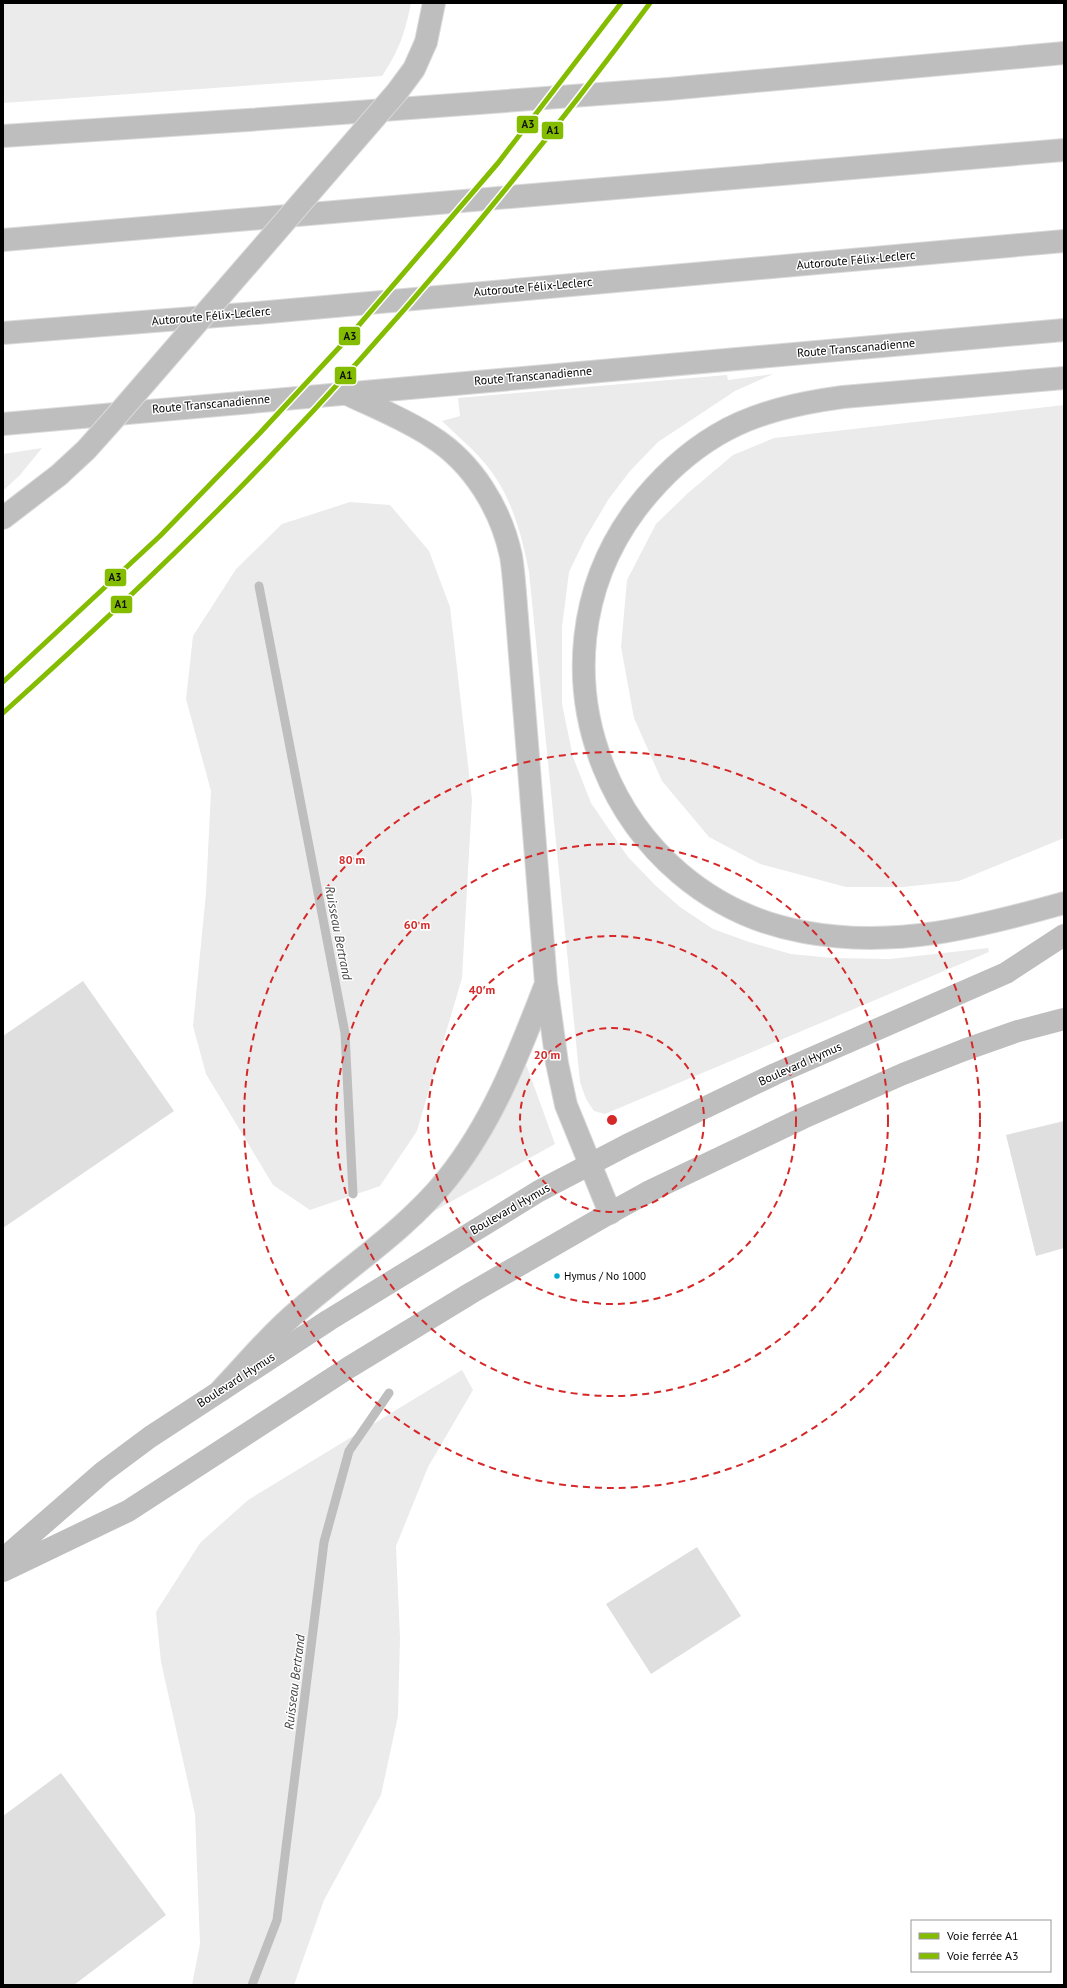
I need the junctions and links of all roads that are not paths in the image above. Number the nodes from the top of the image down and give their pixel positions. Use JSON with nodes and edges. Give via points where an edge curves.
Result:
{"nodes":[{"id":1,"x":434,"y":3,"type":"edge"},
{"id":2,"x":1064,"y":53,"type":"edge"},
{"id":3,"x":3,"y":136,"type":"edge"},
{"id":4,"x":1064,"y":150,"type":"edge"},
{"id":5,"x":3,"y":240,"type":"edge"},
{"id":6,"x":1064,"y":241,"type":"edge"},
{"id":7,"x":1064,"y":330,"type":"edge"},
{"id":8,"x":3,"y":333,"type":"edge"},
{"id":9,"x":1064,"y":378,"type":"edge"},
{"id":10,"x":344,"y":392,"type":"junction"},
{"id":11,"x":3,"y":424,"type":"edge"},
{"id":12,"x":3,"y":518,"type":"edge"},
{"id":13,"x":1064,"y":903,"type":"edge"},
{"id":14,"x":1064,"y":935,"type":"edge"},
{"id":15,"x":546,"y":983,"type":"junction"},
{"id":16,"x":1064,"y":1019,"type":"edge"},
{"id":17,"x":590,"y":1165,"type":"junction"},
{"id":18,"x":610,"y":1213,"type":"junction"},
{"id":19,"x":222,"y":1389,"type":"junction"},
{"id":20,"x":3,"y":1560,"type":"edge"},
{"id":21,"x":3,"y":1571,"type":"edge"}],
"edges":[{"from":1,"to":12,"type":"main road","bridge":true,"via":[[426,42],[414,69],[397,92],[86,450],[59,475]]},
{"from":2,"to":3,"type":"main road","via":[[668,89]]},
{"from":4,"to":5,"type":"main road"},
{"from":6,"to":8,"type":"main road","name":"Autoroute Félix-Leclerc","via":[[249,314]]},
{"from":7,"to":10,"type":"main road","name":"Route Transcanadienne"},
{"from":9,"to":13,"type":"main road","via":[[818,400],[765,413],[715,436],[686,457],[658,483],[620,534],[602,569],[592,601],[586,639],[584,678],[589,719],[599,756],[633,824],[683,877],[736,911],[758,920],[804,932],[857,938],[962,930]]},
{"from":10,"to":11,"type":"main road","name":"Route Transcanadienne"},
{"from":10,"to":15,"type":"main road","via":[[418,429],[454,453],[488,496],[501,523],[511,556],[515,593]]},
{"from":14,"to":17,"type":"main road","name":"Boulevard Hymus","via":[[1006,973],[775,1074]]},
{"from":15,"to":17,"type":"main road","via":[[561,1086]]},
{"from":15,"to":19,"type":"main road","via":[[496,1105],[448,1178],[405,1224],[296,1312]]},
{"from":16,"to":18,"type":"main road","via":[[1018,1031],[903,1074],[802,1118]]},
{"from":17,"to":18,"type":"main road"},
{"from":17,"to":19,"type":"main road","name":"Boulevard Hymus","via":[[493,1218]]},
{"from":18,"to":21,"type":"main road","via":[[348,1368],[128,1511]]},
{"from":19,"to":20,"type":"main road","name":"Boulevard Hymus","via":[[103,1472]]}]}
